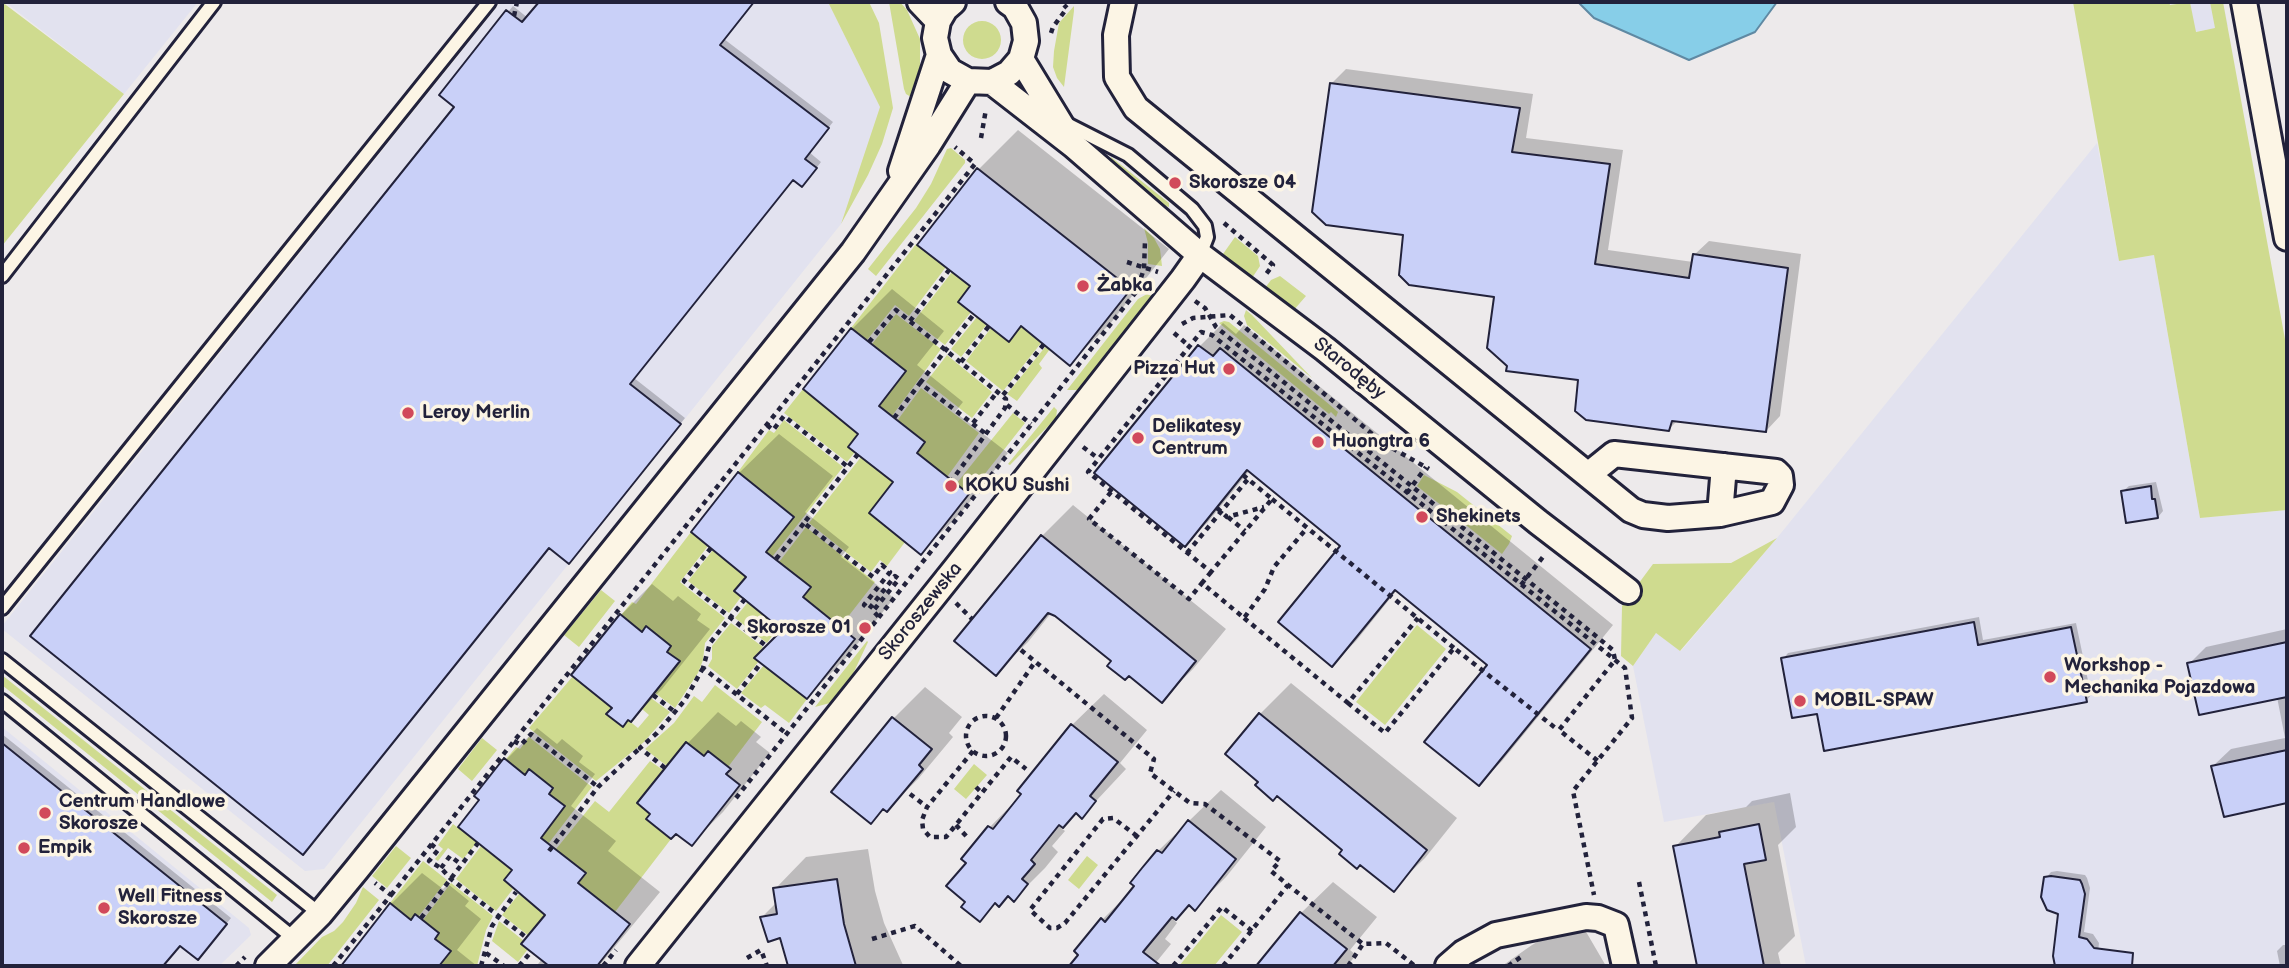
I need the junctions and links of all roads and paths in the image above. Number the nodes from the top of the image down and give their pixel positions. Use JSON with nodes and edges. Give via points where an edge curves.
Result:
{"nodes":[{"id":1,"x":214,"y":2,"type":"edge"},
{"id":2,"x":489,"y":2,"type":"edge"},
{"id":3,"x":517,"y":2,"type":"edge"},
{"id":4,"x":920,"y":2,"type":"edge"},
{"id":5,"x":953,"y":2,"type":"edge"},
{"id":6,"x":1008,"y":2,"type":"edge"},
{"id":7,"x":1123,"y":2,"type":"edge"},
{"id":8,"x":2244,"y":2,"type":"edge"},
{"id":9,"x":514,"y":16,"type":"dead end"},
{"id":10,"x":938,"y":22,"type":"junction"},
{"id":11,"x":939,"y":55,"type":"junction"},
{"id":12,"x":1021,"y":58,"type":"junction"},
{"id":13,"x":980,"y":81,"type":"junction"},
{"id":14,"x":1057,"y":119,"type":"junction"},
{"id":15,"x":946,"y":139,"type":"dead end"},
{"id":16,"x":1073,"y":145,"type":"junction"},
{"id":17,"x":891,"y":199,"type":"junction"},
{"id":18,"x":2287,"y":238,"type":"edge"},
{"id":19,"x":1200,"y":254,"type":"junction"},
{"id":20,"x":1127,"y":262,"type":"dead end"},
{"id":21,"x":1145,"y":262,"type":"dead end"},
{"id":22,"x":1144,"y":269,"type":"junction"},
{"id":23,"x":949,"y":270,"type":"dead end"},
{"id":24,"x":1161,"y":274,"type":"dead end"},
{"id":25,"x":2,"y":276,"type":"edge"},
{"id":26,"x":1194,"y":299,"type":"dead end"},
{"id":27,"x":974,"y":314,"type":"dead end"},
{"id":28,"x":1211,"y":317,"type":"junction"},
{"id":29,"x":1193,"y":318,"type":"dead end"},
{"id":30,"x":910,"y":321,"type":"junction"},
{"id":31,"x":989,"y":326,"type":"dead end"},
{"id":32,"x":1174,"y":333,"type":"dead end"},
{"id":33,"x":869,"y":342,"type":"dead end"},
{"id":34,"x":1044,"y":344,"type":"dead end"},
{"id":35,"x":1189,"y":346,"type":"junction"},
{"id":36,"x":947,"y":350,"type":"junction"},
{"id":37,"x":961,"y":362,"type":"junction"},
{"id":38,"x":920,"y":383,"type":"junction"},
{"id":39,"x":998,"y":391,"type":"junction"},
{"id":40,"x":1003,"y":396,"type":"junction"},
{"id":41,"x":1007,"y":405,"type":"junction"},
{"id":42,"x":894,"y":418,"type":"dead end"},
{"id":43,"x":973,"y":423,"type":"junction"},
{"id":44,"x":1031,"y":424,"type":"junction"},
{"id":45,"x":767,"y":425,"type":"junction"},
{"id":46,"x":986,"y":433,"type":"junction"},
{"id":47,"x":1081,"y":445,"type":"dead end"},
{"id":48,"x":858,"y":454,"type":"dead end"},
{"id":49,"x":1099,"y":459,"type":"junction"},
{"id":50,"x":1724,"y":466,"type":"junction"},
{"id":51,"x":848,"y":467,"type":"junction"},
{"id":52,"x":1426,"y":467,"type":"junction"},
{"id":53,"x":1433,"y":471,"type":"dead end"},
{"id":54,"x":1588,"y":475,"type":"junction"},
{"id":55,"x":951,"y":480,"type":"dead end"},
{"id":56,"x":1412,"y":486,"type":"junction"},
{"id":57,"x":1111,"y":492,"type":"junction"},
{"id":58,"x":1407,"y":493,"type":"junction"},
{"id":59,"x":1272,"y":499,"type":"junction"},
{"id":60,"x":1265,"y":507,"type":"junction"},
{"id":61,"x":1219,"y":510,"type":"junction"},
{"id":62,"x":1720,"y":514,"type":"junction"},
{"id":63,"x":1227,"y":517,"type":"junction"},
{"id":64,"x":804,"y":523,"type":"junction"},
{"id":65,"x":1307,"y":528,"type":"junction"},
{"id":66,"x":1245,"y":531,"type":"junction"},
{"id":67,"x":710,"y":548,"type":"dead end"},
{"id":68,"x":1533,"y":550,"type":"dead end"},
{"id":69,"x":1187,"y":553,"type":"junction"},
{"id":70,"x":776,"y":559,"type":"dead end"},
{"id":71,"x":1211,"y":572,"type":"junction"},
{"id":72,"x":1526,"y":579,"type":"junction"},
{"id":73,"x":1202,"y":583,"type":"junction"},
{"id":74,"x":1521,"y":585,"type":"junction"},
{"id":75,"x":1628,"y":590,"type":"dead end"},
{"id":76,"x":745,"y":599,"type":"dead end"},
{"id":77,"x":956,"y":603,"type":"dead end"},
{"id":78,"x":2,"y":608,"type":"edge"},
{"id":79,"x":730,"y":617,"type":"junction"},
{"id":80,"x":880,"y":618,"type":"junction"},
{"id":81,"x":1244,"y":618,"type":"junction"},
{"id":82,"x":1418,"y":618,"type":"junction"},
{"id":83,"x":972,"y":619,"type":"dead end"},
{"id":84,"x":765,"y":645,"type":"dead end"},
{"id":85,"x":1454,"y":648,"type":"junction"},
{"id":86,"x":1021,"y":650,"type":"dead end"},
{"id":87,"x":2,"y":660,"type":"edge"},
{"id":88,"x":1615,"y":660,"type":"junction"},
{"id":89,"x":1035,"y":662,"type":"junction"},
{"id":90,"x":761,"y":663,"type":"dead end"},
{"id":91,"x":703,"y":668,"type":"junction"},
{"id":92,"x":737,"y":694,"type":"junction"},
{"id":93,"x":653,"y":695,"type":"dead end"},
{"id":94,"x":2,"y":701,"type":"edge"},
{"id":95,"x":1349,"y":702,"type":"junction"},
{"id":96,"x":675,"y":712,"type":"junction"},
{"id":97,"x":996,"y":718,"type":"junction"},
{"id":98,"x":1559,"y":730,"type":"junction"},
{"id":99,"x":787,"y":734,"type":"junction"},
{"id":100,"x":514,"y":741,"type":"junction"},
{"id":101,"x":640,"y":748,"type":"junction"},
{"id":102,"x":1001,"y":748,"type":"junction"},
{"id":103,"x":973,"y":751,"type":"junction"},
{"id":104,"x":1011,"y":757,"type":"junction"},
{"id":105,"x":1598,"y":761,"type":"junction"},
{"id":106,"x":665,"y":768,"type":"dead end"},
{"id":107,"x":1026,"y":769,"type":"dead end"},
{"id":108,"x":957,"y":770,"type":"junction"},
{"id":109,"x":964,"y":776,"type":"dead end"},
{"id":110,"x":976,"y":787,"type":"dead end"},
{"id":111,"x":598,"y":788,"type":"junction"},
{"id":112,"x":1174,"y":791,"type":"junction"},
{"id":113,"x":910,"y":793,"type":"dead end"},
{"id":114,"x":982,"y":793,"type":"junction"},
{"id":115,"x":927,"y":807,"type":"junction"},
{"id":116,"x":729,"y":808,"type":"dead end"},
{"id":117,"x":956,"y":825,"type":"junction"},
{"id":118,"x":1137,"y":836,"type":"junction"},
{"id":119,"x":967,"y":837,"type":"dead end"},
{"id":120,"x":478,"y":843,"type":"dead end"},
{"id":121,"x":431,"y":844,"type":"junction"},
{"id":122,"x":549,"y":851,"type":"dead end"},
{"id":123,"x":462,"y":865,"type":"junction"},
{"id":124,"x":441,"y":868,"type":"junction"},
{"id":125,"x":357,"y":869,"type":"junction"},
{"id":126,"x":451,"y":879,"type":"junction"},
{"id":127,"x":1639,"y":882,"type":"dead end"},
{"id":128,"x":1288,"y":885,"type":"junction"},
{"id":129,"x":516,"y":892,"type":"dead end"},
{"id":130,"x":390,"y":895,"type":"junction"},
{"id":131,"x":320,"y":914,"type":"junction"},
{"id":132,"x":497,"y":916,"type":"junction"},
{"id":133,"x":421,"y":918,"type":"dead end"},
{"id":134,"x":1592,"y":918,"type":"junction"},
{"id":135,"x":1252,"y":931,"type":"junction"},
{"id":136,"x":527,"y":938,"type":"dead end"},
{"id":137,"x":872,"y":939,"type":"dead end"},
{"id":138,"x":296,"y":940,"type":"junction"},
{"id":139,"x":1363,"y":944,"type":"junction"},
{"id":140,"x":620,"y":945,"type":"dead end"},
{"id":141,"x":531,"y":952,"type":"dead end"},
{"id":142,"x":486,"y":953,"type":"junction"},
{"id":143,"x":1527,"y":954,"type":"dead end"},
{"id":144,"x":747,"y":958,"type":"dead end"},
{"id":145,"x":268,"y":966,"type":"edge"},
{"id":146,"x":333,"y":966,"type":"edge"},
{"id":147,"x":481,"y":966,"type":"edge"},
{"id":148,"x":504,"y":966,"type":"edge"},
{"id":149,"x":519,"y":966,"type":"edge"},
{"id":150,"x":603,"y":966,"type":"edge"},
{"id":151,"x":638,"y":966,"type":"edge"},
{"id":152,"x":767,"y":966,"type":"edge"},
{"id":153,"x":961,"y":966,"type":"edge"},
{"id":154,"x":1172,"y":966,"type":"edge"},
{"id":155,"x":1223,"y":966,"type":"edge"},
{"id":156,"x":1348,"y":966,"type":"edge"},
{"id":157,"x":1415,"y":966,"type":"edge"},
{"id":158,"x":1448,"y":966,"type":"edge"},
{"id":159,"x":1508,"y":966,"type":"edge"},
{"id":160,"x":1625,"y":966,"type":"edge"},
{"id":161,"x":1656,"y":966,"type":"edge"}],
"edges":[{"from":1,"to":25,"type":"lane"},
{"from":2,"to":78,"type":"lane"},
{"from":3,"to":9,"type":"path"},
{"from":4,"to":10,"type":"street"},
{"from":5,"to":10,"type":"street"},
{"from":6,"to":12,"type":"street","via":[[1024,23],[1026,41]]},
{"from":7,"to":54,"type":"street","via":[[1115,35],[1117,77],[1136,108]]},
{"from":8,"to":18,"type":"street"},
{"from":10,"to":11,"type":"street"},
{"from":11,"to":13,"type":"street","name":"Starodęby","via":[[950,71]]},
{"from":11,"to":17,"type":"street"},
{"from":12,"to":13,"type":"street","via":[[1009,73]]},
{"from":12,"to":14,"type":"street","name":"Starodęby"},
{"from":13,"to":16,"type":"street","name":"Starodęby"},
{"from":13,"to":17,"type":"street"},
{"from":14,"to":16,"type":"street","name":"Starodęby"},
{"from":14,"to":19,"type":"lane","via":[[1128,155],[1192,209],[1207,237]]},
{"from":15,"to":45,"type":"path","via":[[975,164]]},
{"from":16,"to":19,"type":"street","name":"Starodęby"},
{"from":17,"to":125,"type":"street","via":[[853,253]]},
{"from":19,"to":75,"type":"street","name":"Starodęby"},
{"from":19,"to":151,"type":"street","name":"Skoroszewska"},
{"from":20,"to":22,"type":"path"},
{"from":21,"to":22,"type":"path"},
{"from":22,"to":24,"type":"path"},
{"from":22,"to":44,"type":"path","via":[[1136,292]]},
{"from":23,"to":30,"type":"path"},
{"from":26,"to":28,"type":"path"},
{"from":27,"to":36,"type":"path"},
{"from":28,"to":29,"type":"path"},
{"from":28,"to":52,"type":"path","via":[[1230,315],[1383,443]]},
{"from":28,"to":56,"type":"path","via":[[1216,327]]},
{"from":30,"to":33,"type":"path","via":[[896,310]]},
{"from":30,"to":36,"type":"path"},
{"from":31,"to":37,"type":"path"},
{"from":32,"to":35,"type":"path"},
{"from":34,"to":40,"type":"path"},
{"from":35,"to":49,"type":"path"},
{"from":35,"to":58,"type":"path","via":[[1201,332],[1212,335]]},
{"from":36,"to":37,"type":"path"},
{"from":36,"to":38,"type":"path"},
{"from":37,"to":39,"type":"path"},
{"from":38,"to":42,"type":"path"},
{"from":38,"to":43,"type":"path"},
{"from":39,"to":40,"type":"path"},
{"from":39,"to":43,"type":"path"},
{"from":40,"to":41,"type":"path"},
{"from":41,"to":44,"type":"path"},
{"from":41,"to":46,"type":"path"},
{"from":43,"to":46,"type":"path"},
{"from":44,"to":80,"type":"path"},
{"from":45,"to":51,"type":"path","via":[[773,430],[784,416]]},
{"from":45,"to":100,"type":"path"},
{"from":46,"to":55,"type":"path"},
{"from":47,"to":49,"type":"path"},
{"from":48,"to":51,"type":"path"},
{"from":49,"to":57,"type":"path","via":[[1088,472]]},
{"from":50,"to":54,"type":"street","via":[[1614,454]]},
{"from":50,"to":62,"type":"street"},
{"from":50,"to":62,"type":"street","via":[[1776,472],[1781,485],[1772,502]]},
{"from":51,"to":64,"type":"path"},
{"from":52,"to":53,"type":"path"},
{"from":52,"to":56,"type":"path"},
{"from":54,"to":62,"type":"street","via":[[1643,515]]},
{"from":56,"to":58,"type":"path"},
{"from":56,"to":72,"type":"path"},
{"from":57,"to":69,"type":"path"},
{"from":57,"to":73,"type":"path","via":[[1089,519],[1189,599]]},
{"from":58,"to":74,"type":"path"},
{"from":59,"to":60,"type":"path"},
{"from":59,"to":61,"type":"path","via":[[1246,477]]},
{"from":59,"to":65,"type":"path"},
{"from":60,"to":63,"type":"path"},
{"from":60,"to":66,"type":"path"},
{"from":61,"to":63,"type":"path"},
{"from":61,"to":69,"type":"path"},
{"from":63,"to":66,"type":"path"},
{"from":64,"to":70,"type":"path"},
{"from":64,"to":80,"type":"path","via":[[873,577],[882,565],[890,572],[864,605],[869,609],[895,576],[899,579],[873,611]]},
{"from":65,"to":81,"type":"path","via":[[1274,567]]},
{"from":65,"to":82,"type":"path"},
{"from":66,"to":71,"type":"path"},
{"from":67,"to":79,"type":"path","via":[[684,581]]},
{"from":68,"to":72,"type":"path","via":[[1543,557]]},
{"from":69,"to":71,"type":"path"},
{"from":71,"to":73,"type":"path"},
{"from":72,"to":74,"type":"path"},
{"from":72,"to":88,"type":"path","via":[[1613,650]]},
{"from":73,"to":81,"type":"path"},
{"from":74,"to":88,"type":"path"},
{"from":76,"to":79,"type":"path"},
{"from":77,"to":83,"type":"path"},
{"from":79,"to":84,"type":"path"},
{"from":79,"to":91,"type":"path","via":[[710,643]]},
{"from":80,"to":99,"type":"path"},
{"from":81,"to":95,"type":"path"},
{"from":82,"to":85,"type":"path"},
{"from":82,"to":95,"type":"path"},
{"from":85,"to":95,"type":"path","via":[[1385,733]]},
{"from":85,"to":98,"type":"path"},
{"from":86,"to":89,"type":"path"},
{"from":87,"to":131,"type":"lane"},
{"from":88,"to":98,"type":"path"},
{"from":88,"to":105,"type":"path","via":[[1625,668],[1632,718]]},
{"from":89,"to":97,"type":"path"},
{"from":89,"to":112,"type":"path","via":[[1154,759],[1150,773]]},
{"from":90,"to":92,"type":"path"},
{"from":91,"to":92,"type":"path"},
{"from":91,"to":96,"type":"path"},
{"from":92,"to":99,"type":"path"},
{"from":93,"to":96,"type":"path"},
{"from":94,"to":138,"type":"lane"},
{"from":96,"to":101,"type":"path"},
{"from":97,"to":102,"type":"path","via":[[1006,734]]},
{"from":97,"to":103,"type":"path","via":[[976,718],[969,725],[967,743]]},
{"from":98,"to":105,"type":"path"},
{"from":99,"to":116,"type":"path"},
{"from":100,"to":111,"type":"path","via":[[521,746],[531,733]]},
{"from":100,"to":121,"type":"path"},
{"from":101,"to":106,"type":"path"},
{"from":101,"to":111,"type":"path"},
{"from":102,"to":103,"type":"path","via":[[990,755]]},
{"from":102,"to":104,"type":"path"},
{"from":103,"to":108,"type":"path"},
{"from":104,"to":107,"type":"path"},
{"from":104,"to":114,"type":"path"},
{"from":105,"to":134,"type":"path","via":[[1573,791]]},
{"from":108,"to":109,"type":"path"},
{"from":108,"to":115,"type":"path"},
{"from":110,"to":114,"type":"path"},
{"from":111,"to":122,"type":"path"},
{"from":112,"to":118,"type":"path"},
{"from":112,"to":128,"type":"path","via":[[1190,803],[1205,804],[1280,861],[1271,871]]},
{"from":113,"to":115,"type":"path"},
{"from":114,"to":117,"type":"path"},
{"from":115,"to":117,"type":"path","via":[[922,820],[930,837],[946,837]]},
{"from":117,"to":119,"type":"path"},
{"from":118,"to":118,"type":"path","via":[[1065,923],[1050,928],[1030,910],[1103,819],[1113,818]]},
{"from":120,"to":123,"type":"path"},
{"from":121,"to":124,"type":"path","via":[[438,850],[429,861]]},
{"from":121,"to":130,"type":"path"},
{"from":123,"to":124,"type":"path","via":[[450,856]]},
{"from":123,"to":126,"type":"path"},
{"from":124,"to":126,"type":"path"},
{"from":125,"to":130,"type":"path"},
{"from":125,"to":131,"type":"street"},
{"from":126,"to":132,"type":"path"},
{"from":126,"to":133,"type":"path"},
{"from":127,"to":161,"type":"path"},
{"from":128,"to":135,"type":"path"},
{"from":128,"to":139,"type":"path"},
{"from":129,"to":132,"type":"path"},
{"from":130,"to":146,"type":"path"},
{"from":131,"to":138,"type":"street"},
{"from":132,"to":136,"type":"path"},
{"from":132,"to":142,"type":"path"},
{"from":134,"to":158,"type":"street","via":[[1496,935]]},
{"from":134,"to":160,"type":"street","via":[[1616,925]]},
{"from":135,"to":154,"type":"path","via":[[1222,907]]},
{"from":135,"to":155,"type":"path"},
{"from":137,"to":153,"type":"path","via":[[915,926]]},
{"from":138,"to":145,"type":"street"},
{"from":139,"to":156,"type":"path"},
{"from":139,"to":157,"type":"path","via":[[1386,943]]},
{"from":140,"to":150,"type":"path"},
{"from":141,"to":149,"type":"path"},
{"from":142,"to":147,"type":"path"},
{"from":142,"to":148,"type":"path"},
{"from":143,"to":159,"type":"path"},
{"from":144,"to":152,"type":"path","via":[[761,950]]}]}
